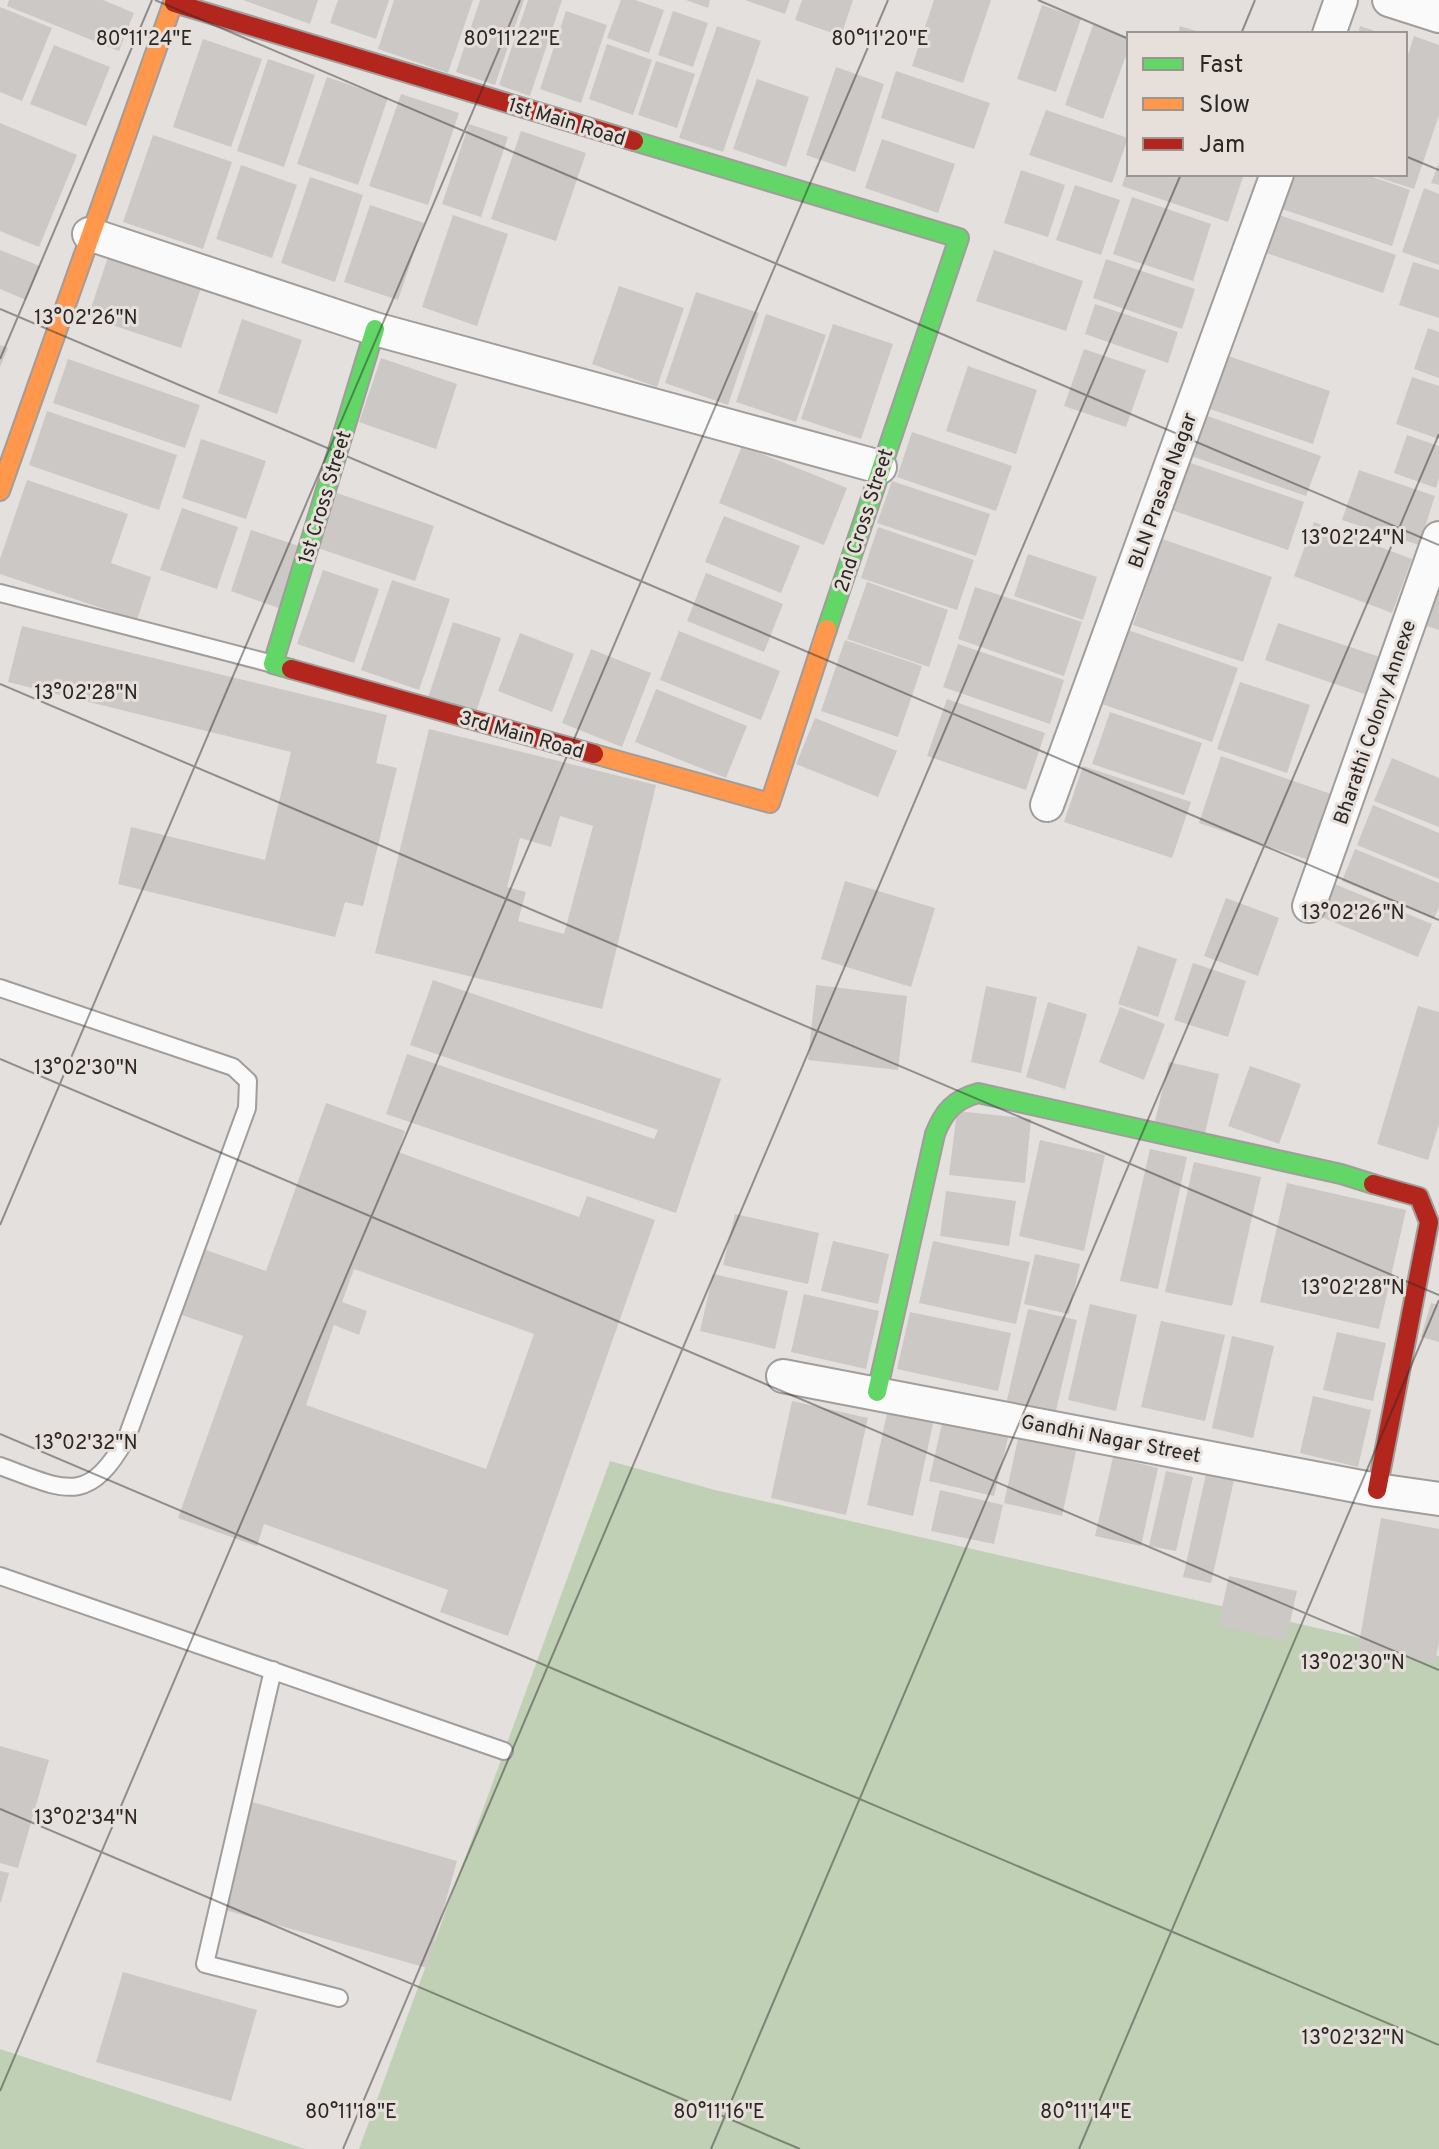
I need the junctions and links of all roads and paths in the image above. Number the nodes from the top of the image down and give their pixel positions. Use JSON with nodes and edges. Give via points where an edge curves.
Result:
{"nodes":[{"id":1,"x":1341,"y":0,"type":"edge"},
{"id":2,"x":1389,"y":0,"type":"edge"},
{"id":3,"x":174,"y":2,"type":"edge"},
{"id":4,"x":1435,"y":10,"type":"edge"},
{"id":5,"x":1330,"y":32,"type":"edge"},
{"id":6,"x":1276,"y":176,"type":"edge"},
{"id":7,"x":89,"y":234,"type":"junction"},
{"id":8,"x":959,"y":238,"type":"joint"},
{"id":9,"x":375,"y":329,"type":"junction"},
{"id":10,"x":880,"y":467,"type":"junction"},
{"id":11,"x":0,"y":491,"type":"edge"},
{"id":12,"x":1439,"y":538,"type":"edge"},
{"id":13,"x":0,"y":593,"type":"edge"},
{"id":14,"x":273,"y":664,"type":"junction"},
{"id":15,"x":770,"y":803,"type":"joint"},
{"id":16,"x":1047,"y":805,"type":"dead end"},
{"id":17,"x":1309,"y":906,"type":"dead end"},
{"id":18,"x":0,"y":988,"type":"edge"},
{"id":19,"x":783,"y":1376,"type":"dead end"},
{"id":20,"x":877,"y":1392,"type":"junction"},
{"id":21,"x":0,"y":1466,"type":"edge"},
{"id":22,"x":1377,"y":1490,"type":"junction"},
{"id":23,"x":1439,"y":1499,"type":"edge"},
{"id":24,"x":0,"y":1576,"type":"edge"},
{"id":25,"x":273,"y":1670,"type":"junction"},
{"id":26,"x":504,"y":1751,"type":"dead end"},
{"id":27,"x":339,"y":1998,"type":"dead end"}],
"edges":[{"from":1,"to":5,"type":"street"},
{"from":2,"to":4,"type":"street"},
{"from":3,"to":7,"type":"street"},
{"from":3,"to":8,"type":"street","name":"1st Main Road"},
{"from":6,"to":16,"type":"street","name":"BLN Prasad Nagar"},
{"from":7,"to":9,"type":"street"},
{"from":7,"to":11,"type":"street"},
{"from":8,"to":10,"type":"street","name":"2nd Cross Street"},
{"from":9,"to":10,"type":"street"},
{"from":9,"to":14,"type":"street","name":"1st Cross Street"},
{"from":10,"to":15,"type":"street","name":"2nd Cross Street"},
{"from":12,"to":17,"type":"street","name":"Bharathi Colony Annexe"},
{"from":13,"to":14,"type":"lane"},
{"from":14,"to":15,"type":"street","name":"3rd Main Road"},
{"from":18,"to":21,"type":"lane","via":[[233,1067],[248,1081],[249,1093],[127,1437],[113,1462],[94,1482],[59,1488]]},
{"from":19,"to":20,"type":"street","name":"Gandhi Nagar Street"},
{"from":20,"to":22,"type":"street","name":"Gandhi Nagar Street"},
{"from":20,"to":22,"type":"street","via":[[935,1134],[955,1099],[978,1093],[1341,1174],[1419,1197],[1429,1222]]},
{"from":22,"to":23,"type":"street","name":"Gandhi Nagar Street"},
{"from":24,"to":25,"type":"lane"},
{"from":25,"to":26,"type":"lane"},
{"from":25,"to":27,"type":"lane","via":[[205,1964]]}]}
